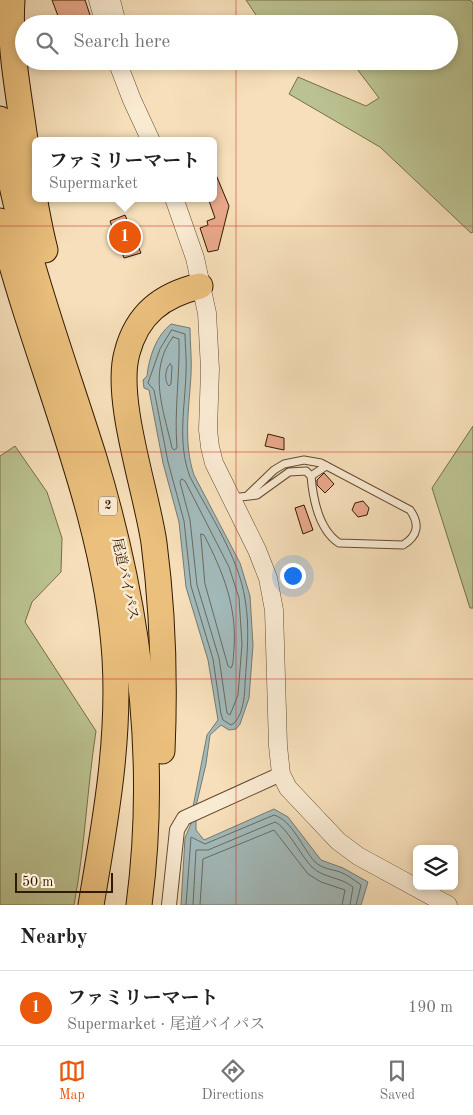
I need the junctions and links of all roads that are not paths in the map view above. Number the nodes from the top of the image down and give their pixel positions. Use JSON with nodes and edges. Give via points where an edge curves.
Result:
{"nodes":[{"id":1,"x":12,"y":0,"type":"edge"},
{"id":2,"x":98,"y":0,"type":"edge"},
{"id":3,"x":111,"y":0,"type":"edge"},
{"id":4,"x":102,"y":15,"type":"edge"},
{"id":5,"x":115,"y":15,"type":"edge"},
{"id":6,"x":15,"y":62,"type":"edge"},
{"id":7,"x":16,"y":70,"type":"edge"},
{"id":8,"x":120,"y":70,"type":"edge"},
{"id":9,"x":132,"y":70,"type":"edge"},
{"id":10,"x":0,"y":119,"type":"edge"},
{"id":11,"x":150,"y":137,"type":"edge"},
{"id":12,"x":151,"y":137,"type":"edge"},
{"id":13,"x":32,"y":186,"type":"edge"},
{"id":14,"x":34,"y":202,"type":"edge"},
{"id":15,"x":175,"y":202,"type":"edge"},
{"id":16,"x":0,"y":221,"type":"edge"},
{"id":17,"x":0,"y":259,"type":"edge"},
{"id":18,"x":200,"y":286,"type":"junction"},
{"id":19,"x":68,"y":443,"type":"junction"},
{"id":20,"x":326,"y":466,"type":"junction"},
{"id":21,"x":311,"y":476,"type":"junction"},
{"id":22,"x":240,"y":496,"type":"junction"},
{"id":23,"x":146,"y":723,"type":"junction"},
{"id":24,"x":281,"y":774,"type":"junction"},
{"id":25,"x":91,"y":905,"type":"edge"},
{"id":26,"x":139,"y":905,"type":"edge"},
{"id":27,"x":147,"y":905,"type":"edge"},
{"id":28,"x":169,"y":905,"type":"edge"},
{"id":29,"x":448,"y":905,"type":"edge"}],
"edges":[{"from":1,"to":6,"type":"highway"},
{"from":2,"to":4,"type":"street"},
{"from":3,"to":5,"type":"street"},
{"from":7,"to":13,"type":"highway"},
{"from":8,"to":11,"type":"street"},
{"from":9,"to":12,"type":"street"},
{"from":10,"to":23,"type":"highway","name":"尾道バイパス","number":"2","via":[[22,229],[94,457],[123,565],[133,616]]},
{"from":14,"to":23,"type":"highway","via":[[68,345],[120,511],[135,573],[146,667]]},
{"from":15,"to":18,"type":"street","via":[[195,258]]},
{"from":16,"to":19,"type":"highway","name":"尾道バイパス","number":"2"},
{"from":17,"to":19,"type":"highway"},
{"from":18,"to":22,"type":"street","via":[[209,340],[210,447],[214,463]]},
{"from":18,"to":27,"type":"highway","via":[[166,297],[153,308],[133,336],[123,371],[154,543],[163,662],[160,786]]},
{"from":19,"to":25,"type":"highway","name":"尾道バイパス","number":"2","via":[[98,551],[114,656],[114,754]]},
{"from":20,"to":21,"type":"lane"},
{"from":20,"to":21,"type":"lane","via":[[410,510],[416,519],[417,529],[411,540],[402,545],[339,543],[325,529],[312,493]]},
{"from":20,"to":22,"type":"lane","via":[[304,460],[284,464]]},
{"from":21,"to":22,"type":"lane","via":[[306,471],[289,472],[257,495]]},
{"from":22,"to":24,"type":"street","via":[[268,578],[274,610]]},
{"from":23,"to":26,"type":"highway","name":"尾道バイパス","number":"2","via":[[146,836]]},
{"from":24,"to":28,"type":"street","via":[[184,818],[177,830]]},
{"from":24,"to":29,"type":"street","via":[[288,788],[358,856]]}]}
